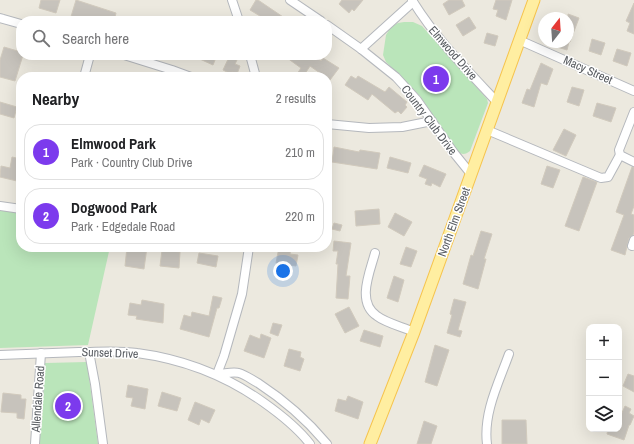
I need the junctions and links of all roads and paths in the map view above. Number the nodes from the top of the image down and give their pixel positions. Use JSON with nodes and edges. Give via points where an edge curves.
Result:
{"nodes":[{"id":1,"x":232,"y":0,"type":"edge"},
{"id":2,"x":290,"y":0,"type":"edge"},
{"id":3,"x":534,"y":0,"type":"edge"},
{"id":4,"x":413,"y":1,"type":"edge"},
{"id":5,"x":237,"y":16,"type":"edge"},
{"id":6,"x":314,"y":16,"type":"edge"},
{"id":7,"x":0,"y":18,"type":"edge"},
{"id":8,"x":16,"y":23,"type":"edge"},
{"id":9,"x":332,"y":28,"type":"edge"},
{"id":10,"x":520,"y":40,"type":"junction"},
{"id":11,"x":362,"y":49,"type":"junction"},
{"id":12,"x":89,"y":60,"type":"edge"},
{"id":13,"x":140,"y":60,"type":"edge"},
{"id":14,"x":251,"y":60,"type":"edge"},
{"id":15,"x":85,"y":72,"type":"edge"},
{"id":16,"x":177,"y":72,"type":"edge"},
{"id":17,"x":255,"y":72,"type":"edge"},
{"id":18,"x":634,"y":91,"type":"edge"},
{"id":19,"x":497,"y":102,"type":"junction"},
{"id":20,"x":634,"y":112,"type":"edge"},
{"id":21,"x":432,"y":120,"type":"junction"},
{"id":22,"x":332,"y":124,"type":"edge"},
{"id":23,"x":487,"y":130,"type":"junction"},
{"id":24,"x":620,"y":155,"type":"junction"},
{"id":25,"x":634,"y":162,"type":"edge"},
{"id":26,"x":472,"y":174,"type":"junction"},
{"id":27,"x":0,"y":206,"type":"edge"},
{"id":28,"x":16,"y":208,"type":"edge"},
{"id":29,"x":247,"y":252,"type":"edge"},
{"id":30,"x":375,"y":253,"type":"dead end"},
{"id":31,"x":414,"y":332,"type":"junction"},
{"id":32,"x":89,"y":352,"type":"junction"},
{"id":33,"x":41,"y":353,"type":"junction"},
{"id":34,"x":509,"y":354,"type":"dead end"},
{"id":35,"x":0,"y":355,"type":"edge"},
{"id":36,"x":217,"y":374,"type":"junction"},
{"id":37,"x":35,"y":444,"type":"edge"},
{"id":38,"x":103,"y":444,"type":"edge"},
{"id":39,"x":310,"y":444,"type":"edge"},
{"id":40,"x":327,"y":444,"type":"edge"},
{"id":41,"x":370,"y":444,"type":"edge"},
{"id":42,"x":487,"y":444,"type":"edge"}],
"edges":[{"from":1,"to":5,"type":"street"},
{"from":2,"to":6,"type":"street"},
{"from":3,"to":10,"type":"main road","name":"North Elm Street"},
{"from":4,"to":11,"type":"street"},
{"from":4,"to":19,"type":"street","name":"Elmwood Drive","via":[[448,50]]},
{"from":7,"to":8,"type":"street"},
{"from":9,"to":11,"type":"street","name":"Country Club Drive"},
{"from":10,"to":18,"type":"street","name":"Macy Street"},
{"from":10,"to":19,"type":"main road","name":"North Elm Street"},
{"from":11,"to":21,"type":"street","name":"Country Club Drive","via":[[396,77]]},
{"from":12,"to":15,"type":"street"},
{"from":13,"to":16,"type":"street"},
{"from":14,"to":17,"type":"street"},
{"from":19,"to":23,"type":"main road","name":"North Elm Street"},
{"from":20,"to":24,"type":"street","via":[[619,150]]},
{"from":21,"to":22,"type":"street","via":[[376,128]]},
{"from":21,"to":26,"type":"street","name":"Country Club Drive"},
{"from":23,"to":24,"type":"street","via":[[601,178],[608,177]]},
{"from":23,"to":26,"type":"main road","name":"North Elm Street"},
{"from":24,"to":25,"type":"street"},
{"from":26,"to":31,"type":"main road","name":"North Elm Street"},
{"from":27,"to":28,"type":"street"},
{"from":29,"to":36,"type":"street","via":[[242,294]]},
{"from":30,"to":31,"type":"street","via":[[366,288],[369,310]]},
{"from":31,"to":41,"type":"main road","name":"North Elm Street"},
{"from":32,"to":33,"type":"street","name":"Sunset Drive"},
{"from":32,"to":36,"type":"street","name":"Sunset Drive","via":[[137,353],[176,361]]},
{"from":32,"to":38,"type":"street"},
{"from":33,"to":35,"type":"street","name":"Sunset Drive"},
{"from":33,"to":37,"type":"street","name":"Allendale Road"},
{"from":34,"to":42,"type":"street","via":[[486,423]]},
{"from":36,"to":39,"type":"street","name":"Sunset Drive","via":[[276,412],[296,428]]},
{"from":36,"to":40,"type":"street","name":"Sunset Drive","via":[[238,372],[257,383],[292,408]]}]}
